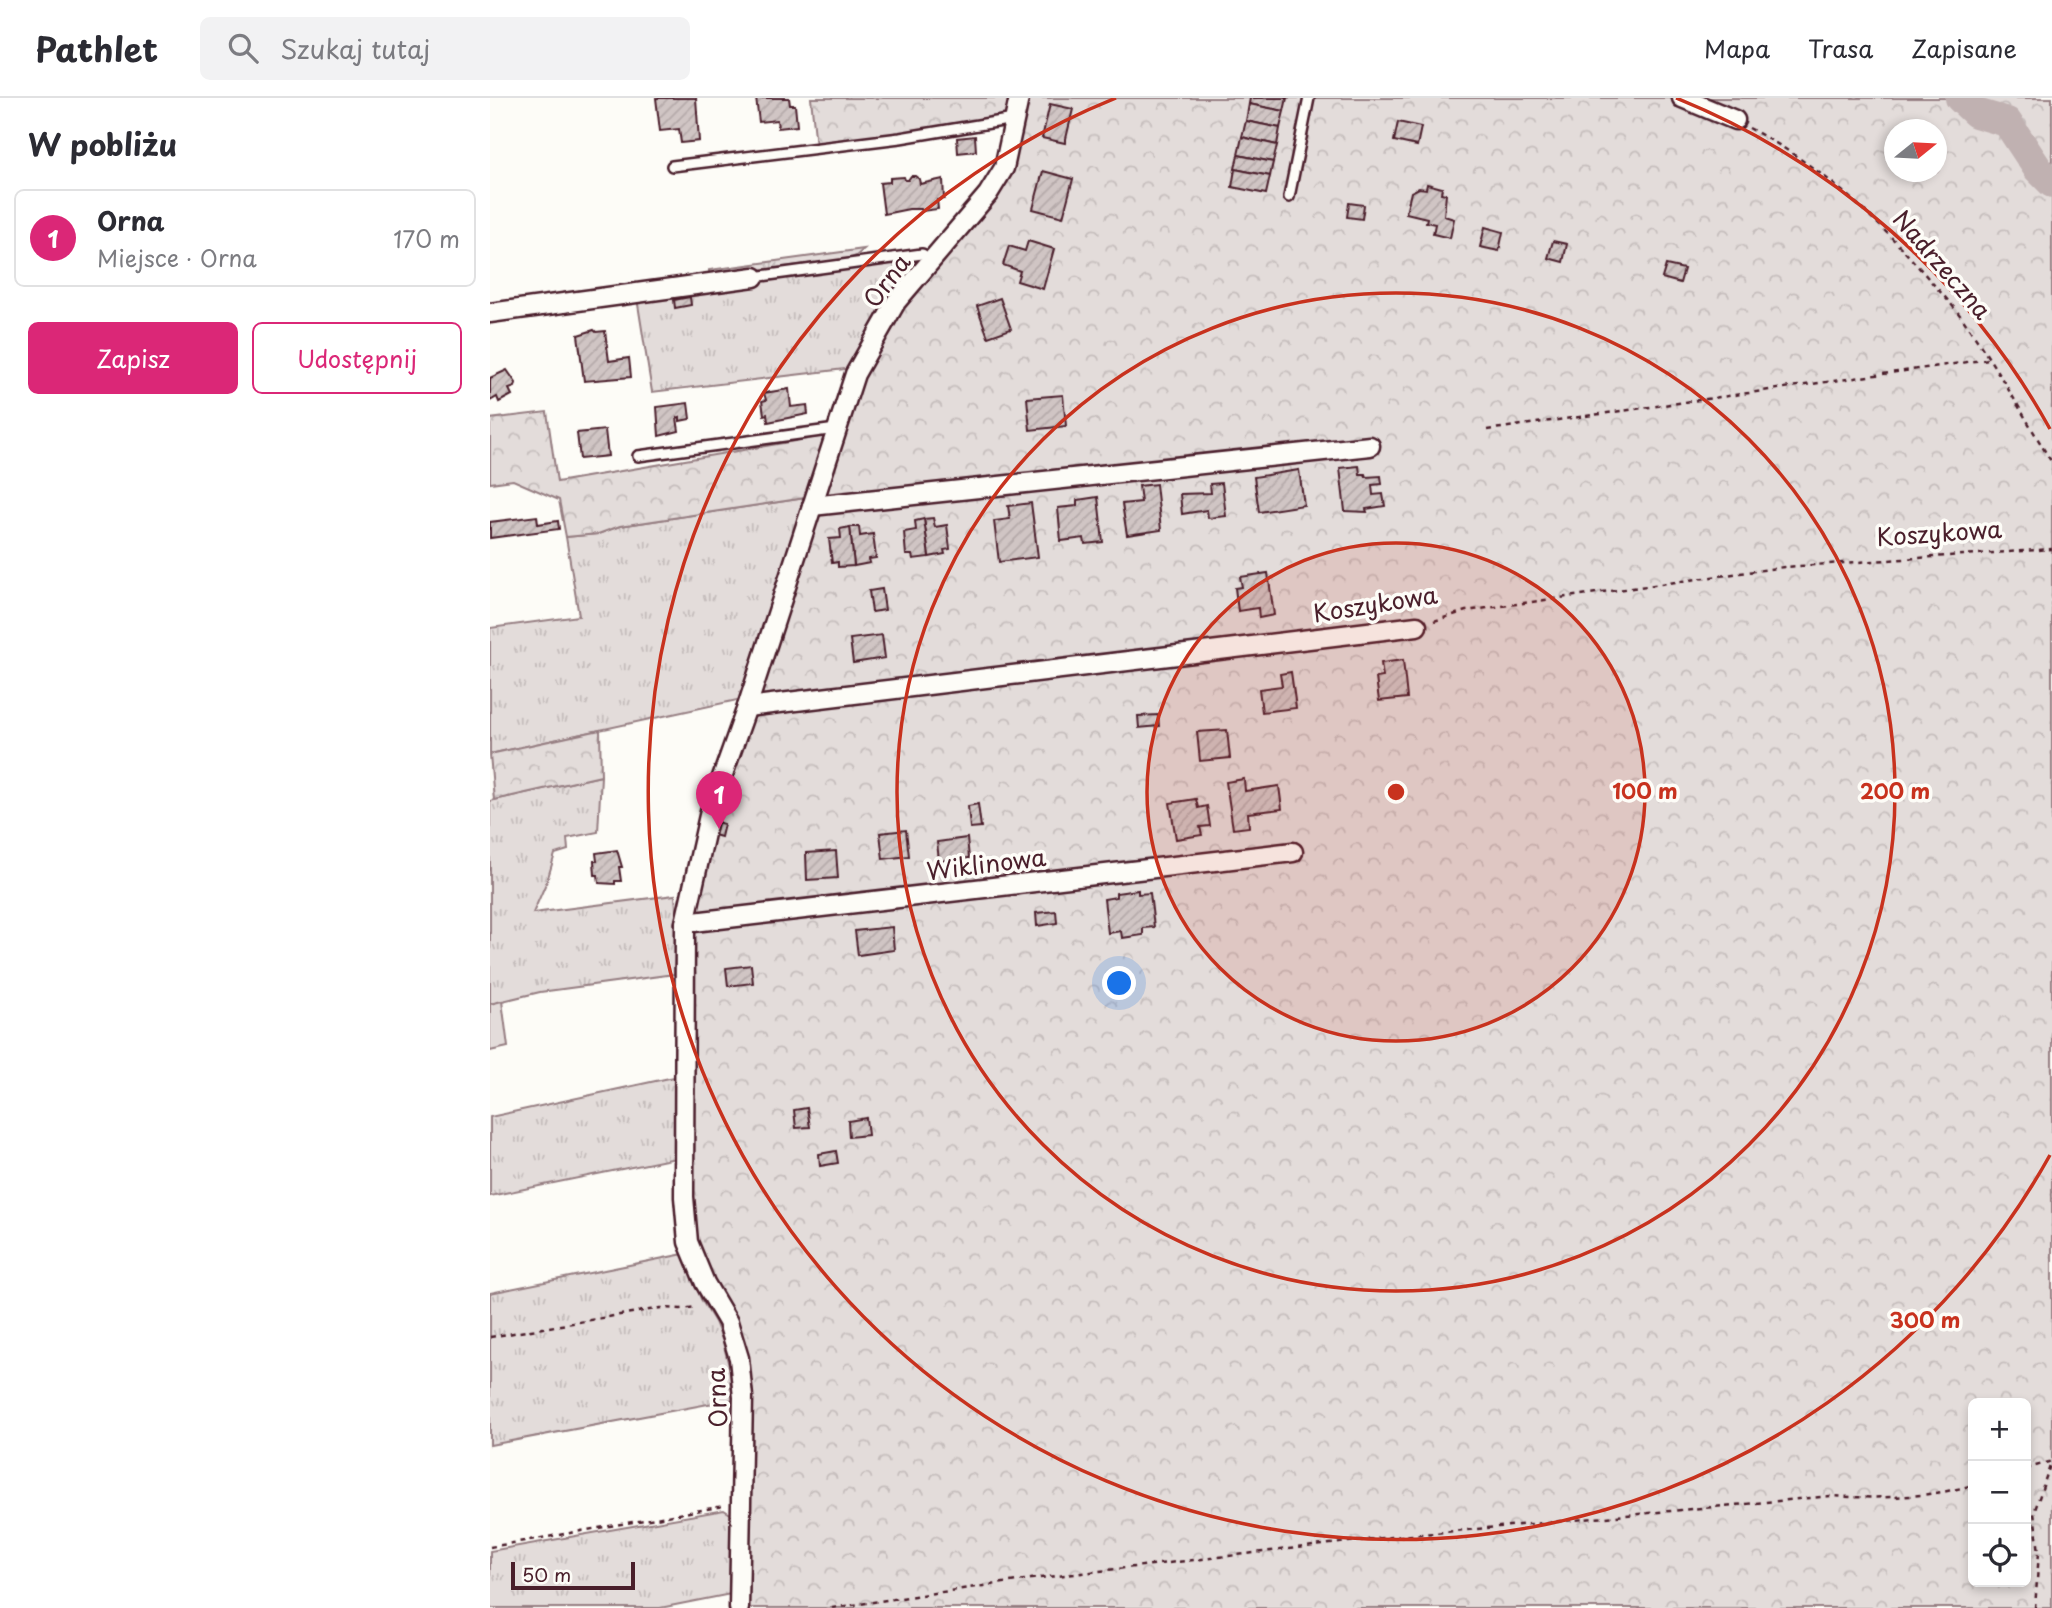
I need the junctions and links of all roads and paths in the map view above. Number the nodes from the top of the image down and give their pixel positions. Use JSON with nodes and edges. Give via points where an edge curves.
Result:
{"nodes":[{"id":1,"x":1018,"y":98,"type":"edge"},
{"id":2,"x":1309,"y":98,"type":"edge"},
{"id":3,"x":1682,"y":98,"type":"edge"},
{"id":4,"x":1014,"y":119,"type":"junction"},
{"id":5,"x":1735,"y":120,"type":"joint"},
{"id":6,"x":672,"y":166,"type":"dead end"},
{"id":7,"x":1289,"y":197,"type":"dead end"},
{"id":8,"x":933,"y":260,"type":"junction"},
{"id":9,"x":754,"y":277,"type":"joint"},
{"id":10,"x":490,"y":313,"type":"edge"},
{"id":11,"x":1989,"y":359,"type":"junction"},
{"id":12,"x":836,"y":429,"type":"junction"},
{"id":13,"x":1487,"y":430,"type":"dead end"},
{"id":14,"x":1370,"y":446,"type":"dead end"},
{"id":15,"x":638,"y":456,"type":"dead end"},
{"id":16,"x":2052,"y":463,"type":"edge"},
{"id":17,"x":812,"y":506,"type":"junction"},
{"id":18,"x":2052,"y":549,"type":"edge"},
{"id":19,"x":1417,"y":626,"type":"joint"},
{"id":20,"x":747,"y":707,"type":"junction"},
{"id":21,"x":1293,"y":852,"type":"dead end"},
{"id":22,"x":685,"y":923,"type":"junction"},
{"id":23,"x":717,"y":1303,"type":"junction"},
{"id":24,"x":490,"y":1337,"type":"edge"},
{"id":25,"x":2052,"y":1461,"type":"edge"},
{"id":26,"x":2031,"y":1467,"type":"edge"},
{"id":27,"x":1968,"y":1486,"type":"edge"},
{"id":28,"x":741,"y":1503,"type":"junction"},
{"id":29,"x":490,"y":1547,"type":"edge"},
{"id":30,"x":739,"y":1608,"type":"edge"},
{"id":31,"x":832,"y":1608,"type":"edge"},
{"id":32,"x":2035,"y":1608,"type":"edge"}],
"edges":[{"from":1,"to":4,"type":"street","name":"Orna"},
{"from":2,"to":7,"type":"lane"},
{"from":3,"to":5,"type":"street"},
{"from":4,"to":6,"type":"lane"},
{"from":4,"to":8,"type":"street","name":"Orna","via":[[1004,168]]},
{"from":5,"to":11,"type":"path","name":"Nadrzeczna","via":[[1787,148],[1884,230],[1960,316]]},
{"from":8,"to":9,"type":"lane","via":[[922,254]]},
{"from":8,"to":12,"type":"street","name":"Orna","via":[[896,302],[855,374]]},
{"from":9,"to":10,"type":"street"},
{"from":11,"to":13,"type":"path"},
{"from":11,"to":16,"type":"path","name":"Nadrzeczna"},
{"from":12,"to":15,"type":"lane"},
{"from":12,"to":17,"type":"street","name":"Orna"},
{"from":14,"to":17,"type":"street"},
{"from":17,"to":20,"type":"street","name":"Orna"},
{"from":18,"to":19,"type":"path","name":"Koszykowa","via":[[1784,567],[1466,611]]},
{"from":19,"to":20,"type":"street","name":"Koszykowa"},
{"from":20,"to":22,"type":"street","name":"Orna","via":[[710,811]]},
{"from":21,"to":22,"type":"street","name":"Wiklinowa"},
{"from":22,"to":23,"type":"street","name":"Orna","via":[[684,1197],[688,1242]]},
{"from":23,"to":24,"type":"path"},
{"from":23,"to":28,"type":"street","name":"Orna","via":[[739,1358]]},
{"from":25,"to":26,"type":"path"},
{"from":25,"to":32,"type":"path","via":[[2034,1513],[2039,1552]]},
{"from":27,"to":31,"type":"path","via":[[1880,1499],[1831,1496],[1391,1537],[1031,1579]]},
{"from":28,"to":29,"type":"path"},
{"from":28,"to":30,"type":"street","name":"Orna"}]}
